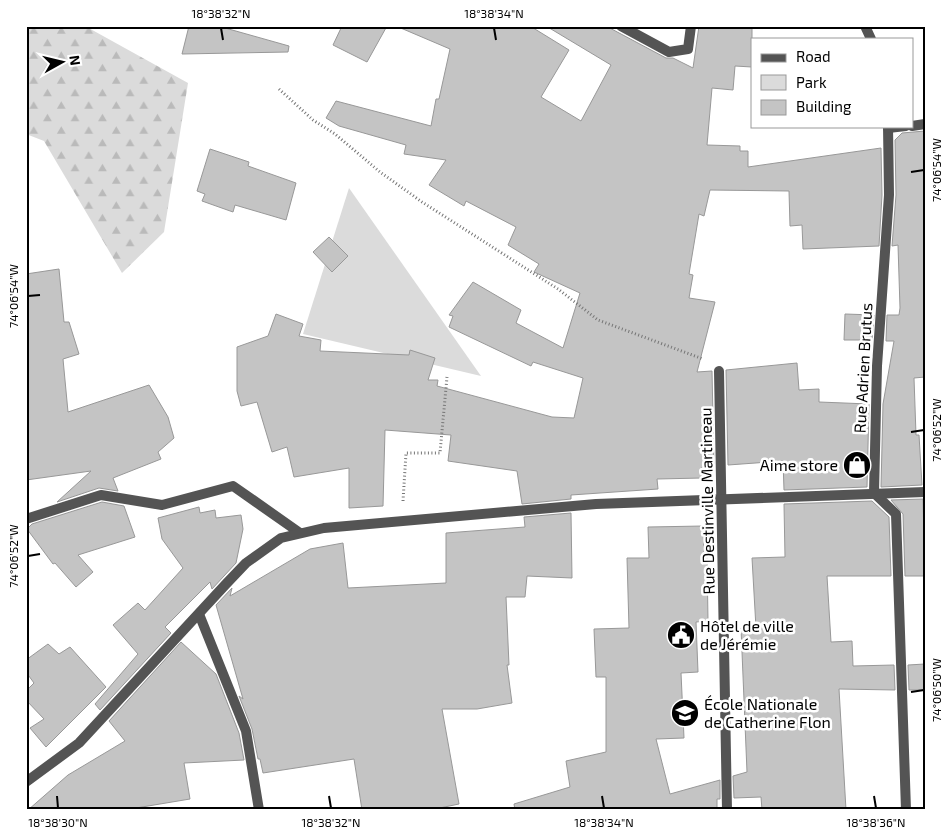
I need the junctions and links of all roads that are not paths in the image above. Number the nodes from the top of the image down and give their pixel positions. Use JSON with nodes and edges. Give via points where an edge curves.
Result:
{"nodes":[{"id":1,"x":621,"y":26,"type":"edge"},
{"id":2,"x":691,"y":26,"type":"edge"},
{"id":3,"x":865,"y":26,"type":"edge"},
{"id":4,"x":871,"y":38,"type":"edge"},
{"id":5,"x":888,"y":128,"type":"edge"},
{"id":6,"x":719,"y":371,"type":"road end"},
{"id":7,"x":925,"y":492,"type":"edge"},
{"id":8,"x":874,"y":493,"type":"junction"},
{"id":9,"x":722,"y":499,"type":"junction"},
{"id":10,"x":26,"y":519,"type":"edge"},
{"id":11,"x":300,"y":534,"type":"junction"},
{"id":12,"x":199,"y":614,"type":"junction"},
{"id":13,"x":26,"y":782,"type":"edge"},
{"id":14,"x":259,"y":810,"type":"edge"},
{"id":15,"x":727,"y":810,"type":"edge"},
{"id":16,"x":906,"y":810,"type":"edge"}],
"edges":[{"from":1,"to":2,"type":"street","via":[[669,52],[676,52],[688,49]]},
{"from":3,"to":4,"type":"street"},
{"from":5,"to":8,"type":"street","name":"Rue Adrien Brutus","via":[[889,195],[877,366]]},
{"from":6,"to":9,"type":"street","name":"Rue Destinville Martineau"},
{"from":7,"to":8,"type":"street"},
{"from":8,"to":9,"type":"street"},
{"from":8,"to":16,"type":"street","via":[[896,514]]},
{"from":9,"to":11,"type":"street","via":[[596,504],[324,528]]},
{"from":9,"to":15,"type":"street","name":"Rue Destinville Martineau"},
{"from":10,"to":11,"type":"street","via":[[101,496],[162,505],[233,486]]},
{"from":11,"to":12,"type":"street","via":[[281,538],[246,563]]},
{"from":12,"to":13,"type":"street","via":[[79,743]]},
{"from":12,"to":14,"type":"street","via":[[246,731]]}]}
